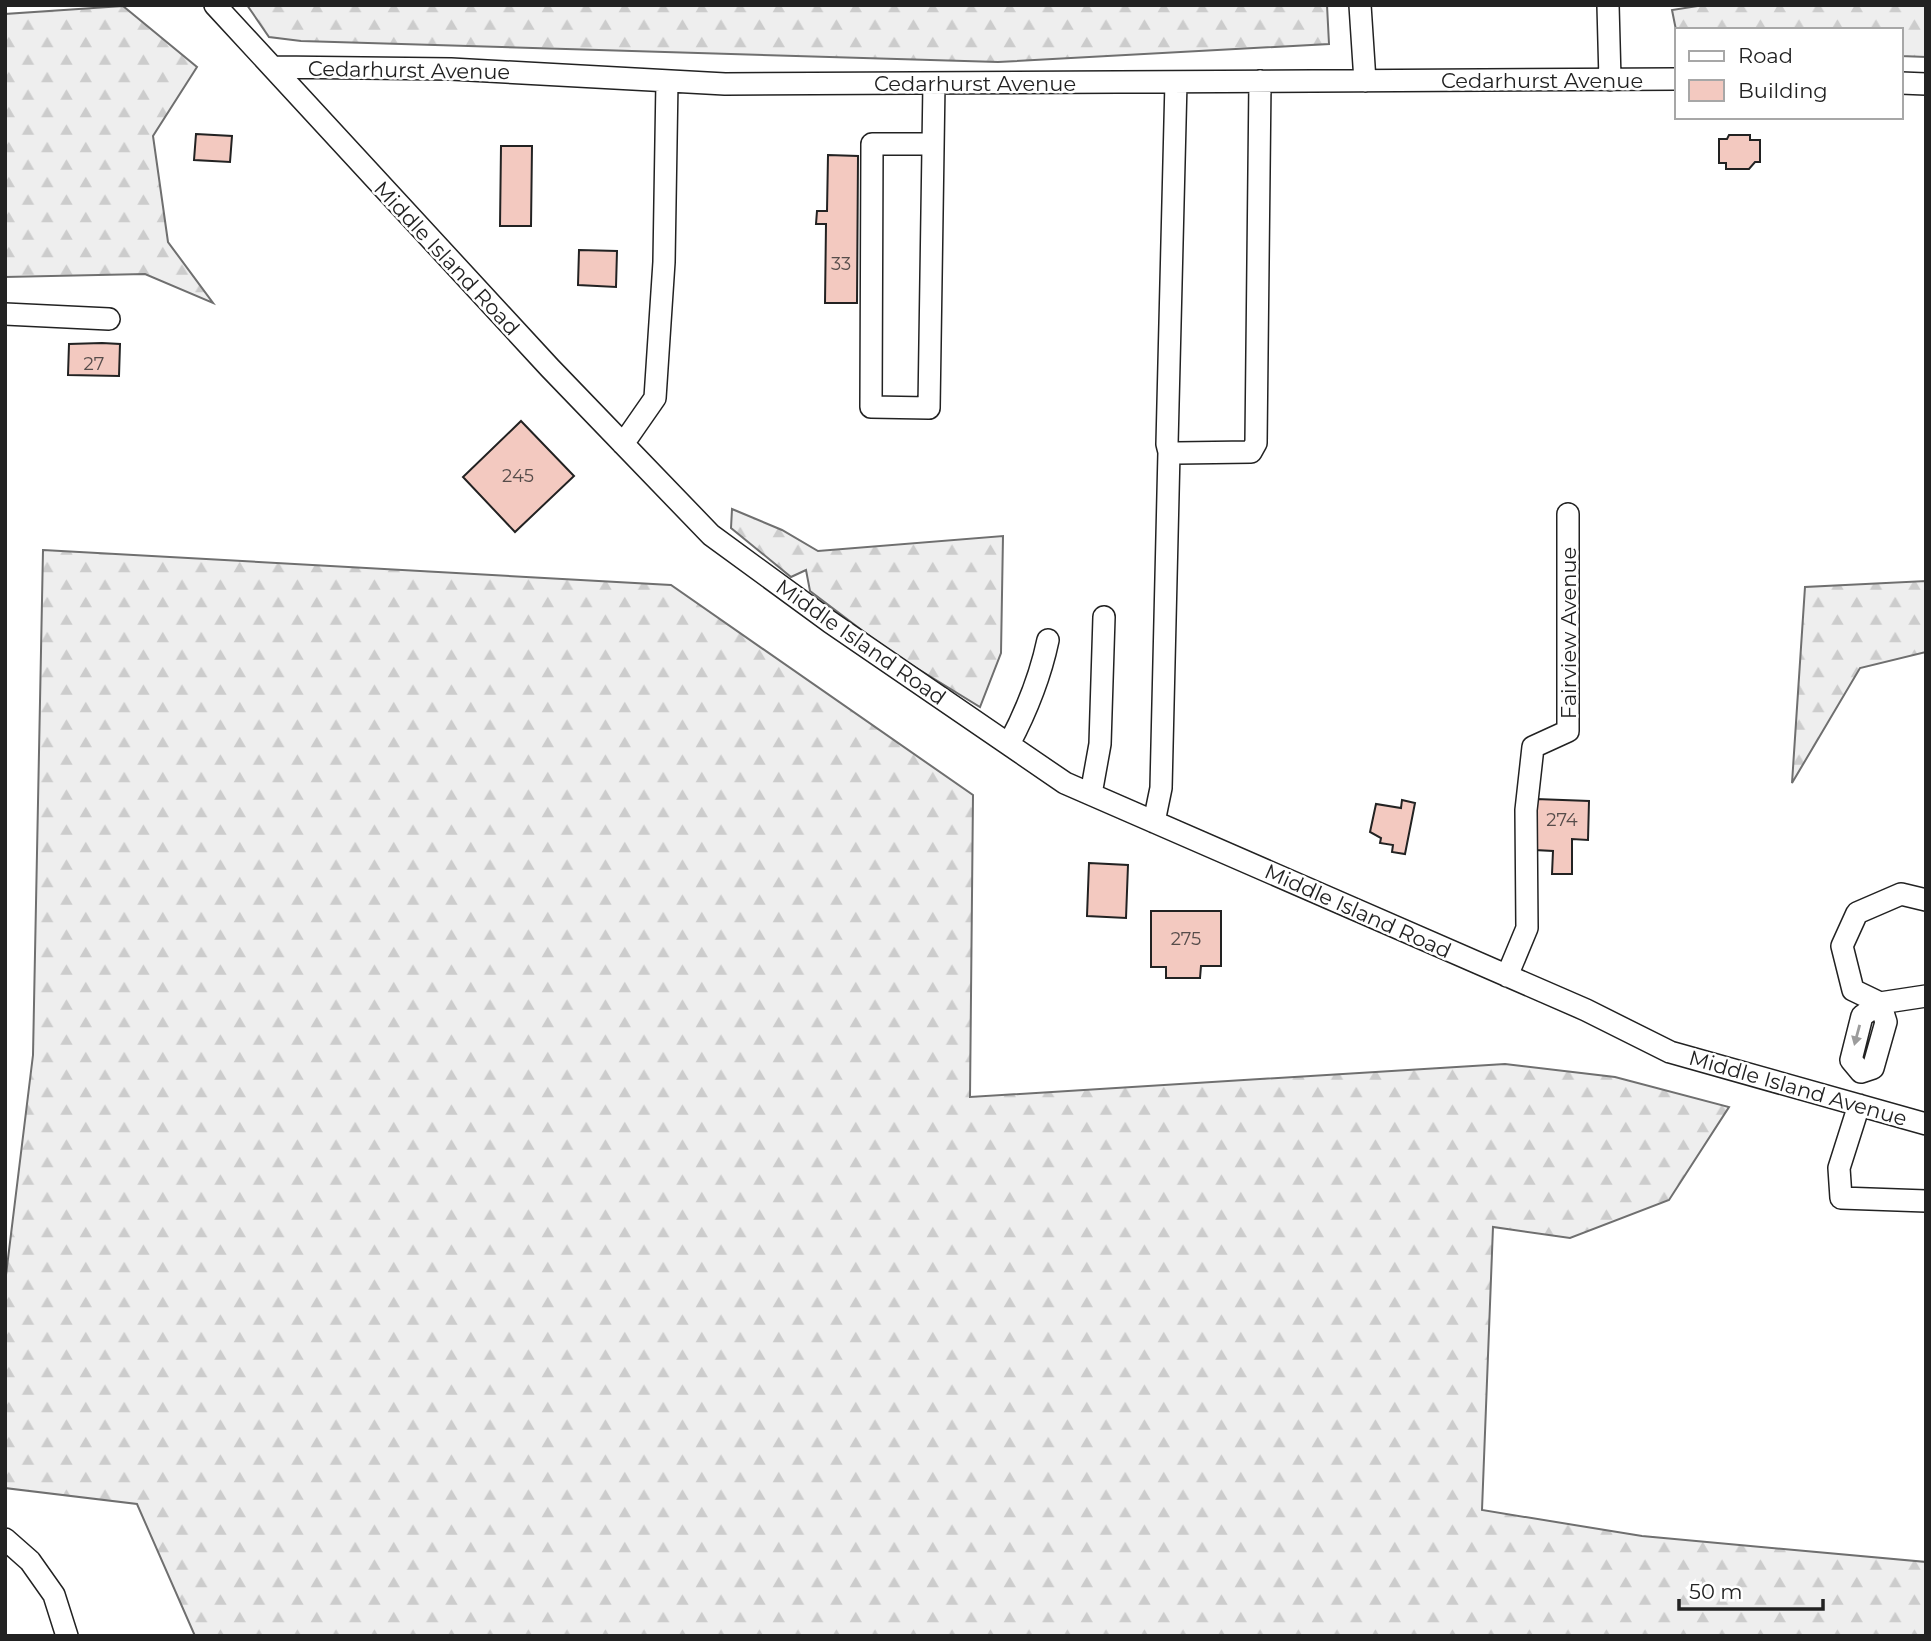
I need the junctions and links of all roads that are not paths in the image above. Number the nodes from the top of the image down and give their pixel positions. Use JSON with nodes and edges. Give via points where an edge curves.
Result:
{"nodes":[{"id":1,"x":215,"y":5,"type":"edge"},
{"id":2,"x":1360,"y":5,"type":"edge"},
{"id":3,"x":1608,"y":5,"type":"edge"},
{"id":4,"x":274,"y":67,"type":"junction"},
{"id":5,"x":1675,"y":79,"type":"edge"},
{"id":6,"x":667,"y":80,"type":"junction"},
{"id":7,"x":1610,"y":80,"type":"junction"},
{"id":8,"x":1260,"y":81,"type":"junction"},
{"id":9,"x":1365,"y":81,"type":"junction"},
{"id":10,"x":1176,"y":82,"type":"junction"},
{"id":11,"x":934,"y":83,"type":"junction"},
{"id":12,"x":1903,"y":83,"type":"edge"},
{"id":13,"x":1926,"y":83,"type":"edge"},
{"id":14,"x":932,"y":144,"type":"junction"},
{"id":15,"x":5,"y":314,"type":"edge"},
{"id":16,"x":109,"y":319,"type":"dead end"},
{"id":17,"x":623,"y":444,"type":"junction"},
{"id":18,"x":1169,"y":452,"type":"junction"},
{"id":19,"x":1568,"y":514,"type":"dead end"},
{"id":20,"x":1104,"y":617,"type":"dead end"},
{"id":21,"x":1048,"y":640,"type":"dead end"},
{"id":22,"x":1009,"y":744,"type":"junction"},
{"id":23,"x":1091,"y":794,"type":"junction"},
{"id":24,"x":1154,"y":822,"type":"junction"},
{"id":25,"x":1926,"y":900,"type":"edge"},
{"id":26,"x":1507,"y":976,"type":"junction"},
{"id":27,"x":1926,"y":996,"type":"edge"},
{"id":28,"x":1880,"y":1003,"type":"junction"},
{"id":29,"x":1670,"y":1052,"type":"joint"},
{"id":30,"x":1855,"y":1104,"type":"junction"},
{"id":31,"x":1926,"y":1124,"type":"edge"},
{"id":32,"x":1926,"y":1201,"type":"edge"},
{"id":33,"x":5,"y":1539,"type":"edge"},
{"id":34,"x":67,"y":1636,"type":"edge"}],
"edges":[{"from":1,"to":4,"type":"street","name":"Middle Island Road"},
{"from":2,"to":9,"type":"street"},
{"from":3,"to":7,"type":"street"},
{"from":4,"to":6,"type":"street","name":"Cedarhurst Avenue","via":[[451,69]]},
{"from":4,"to":17,"type":"street","name":"Middle Island Road"},
{"from":5,"to":7,"type":"street","name":"Cedarhurst Avenue"},
{"from":6,"to":11,"type":"street","name":"Cedarhurst Avenue"},
{"from":6,"to":17,"type":"street","via":[[664,262],[655,398]]},
{"from":7,"to":9,"type":"street","name":"Cedarhurst Avenue"},
{"from":8,"to":9,"type":"street","name":"Cedarhurst Avenue"},
{"from":8,"to":10,"type":"street","name":"Cedarhurst Avenue"},
{"from":8,"to":18,"type":"street","via":[[1256,443],[1251,452]]},
{"from":10,"to":11,"type":"street","name":"Cedarhurst Avenue"},
{"from":10,"to":18,"type":"street"},
{"from":11,"to":14,"type":"street"},
{"from":12,"to":13,"type":"street"},
{"from":14,"to":14,"type":"street","via":[[929,408],[871,407],[872,144]]},
{"from":15,"to":16,"type":"street"},
{"from":17,"to":22,"type":"street","name":"Middle Island Road","via":[[712,535]]},
{"from":18,"to":24,"type":"street","via":[[1161,788]]},
{"from":19,"to":26,"type":"street","name":"Fairview Avenue","via":[[1568,732],[1533,747],[1526,810],[1527,929]]},
{"from":20,"to":23,"type":"street","via":[[1100,744]]},
{"from":21,"to":22,"type":"street","via":[[1041,674]]},
{"from":22,"to":23,"type":"street","name":"Middle Island Road","via":[[1065,783]]},
{"from":23,"to":24,"type":"street","name":"Middle Island Road"},
{"from":24,"to":26,"type":"street","name":"Middle Island Road"},
{"from":25,"to":28,"type":"street","via":[[1901,894],[1857,913],[1842,946],[1853,989]]},
{"from":26,"to":29,"type":"street","name":"Middle Island Road"},
{"from":27,"to":28,"type":"street"},
{"from":28,"to":30,"type":"street","via":[[1862,1016],[1851,1060],[1861,1072]]},
{"from":29,"to":30,"type":"street","name":"Middle Island Avenue"},
{"from":30,"to":31,"type":"street","name":"Middle Island Avenue"},
{"from":30,"to":32,"type":"street","via":[[1839,1168],[1841,1198]]},
{"from":33,"to":34,"type":"street","via":[[30,1561],[54,1595]]}]}
